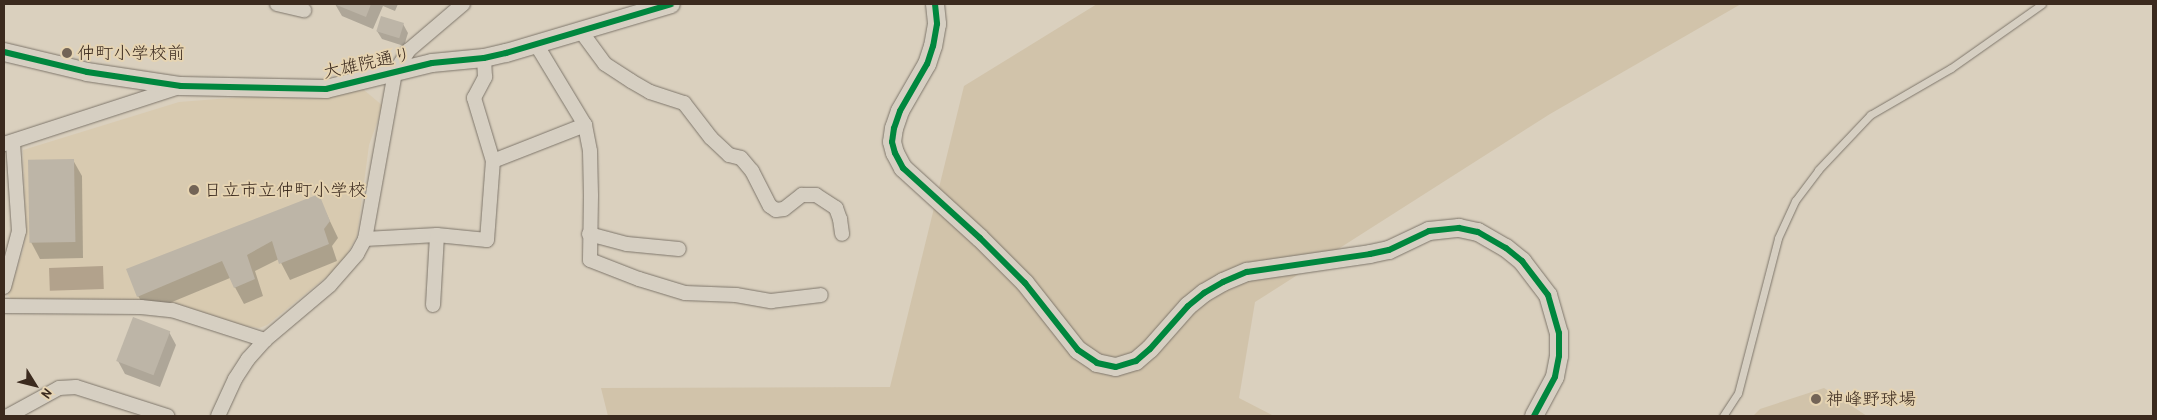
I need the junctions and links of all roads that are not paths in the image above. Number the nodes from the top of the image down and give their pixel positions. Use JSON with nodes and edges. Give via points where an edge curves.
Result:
{"nodes":[{"id":1,"x":277,"y":4,"type":"edge"},
{"id":2,"x":463,"y":4,"type":"edge"},
{"id":3,"x":671,"y":4,"type":"edge"},
{"id":4,"x":935,"y":4,"type":"edge"},
{"id":5,"x":2042,"y":4,"type":"edge"},
{"id":6,"x":304,"y":10,"type":"dead end"},
{"id":7,"x":580,"y":30,"type":"junction"},
{"id":8,"x":536,"y":44,"type":"junction"},
{"id":9,"x":4,"y":52,"type":"edge"},
{"id":10,"x":484,"y":58,"type":"junction"},
{"id":11,"x":394,"y":72,"type":"junction"},
{"id":12,"x":181,"y":86,"type":"junction"},
{"id":13,"x":585,"y":125,"type":"junction"},
{"id":14,"x":8,"y":144,"type":"edge"},
{"id":15,"x":493,"y":161,"type":"junction"},
{"id":16,"x":589,"y":234,"type":"junction"},
{"id":17,"x":842,"y":234,"type":"dead end"},
{"id":18,"x":437,"y":235,"type":"junction"},
{"id":19,"x":365,"y":239,"type":"junction"},
{"id":20,"x":679,"y":249,"type":"dead end"},
{"id":21,"x":8,"y":259,"type":"edge"},
{"id":22,"x":4,"y":287,"type":"edge"},
{"id":23,"x":821,"y":295,"type":"dead end"},
{"id":24,"x":434,"y":305,"type":"dead end"},
{"id":25,"x":4,"y":306,"type":"edge"},
{"id":26,"x":265,"y":340,"type":"junction"},
{"id":27,"x":8,"y":416,"type":"edge"},
{"id":28,"x":167,"y":416,"type":"edge"},
{"id":29,"x":218,"y":416,"type":"edge"},
{"id":30,"x":1534,"y":416,"type":"edge"},
{"id":31,"x":1723,"y":416,"type":"edge"}],
"edges":[{"from":1,"to":6,"type":"street"},
{"from":2,"to":11,"type":"street","via":[[409,50]]},
{"from":3,"to":7,"type":"street","name":"大雄院通り"},
{"from":4,"to":30,"type":"street","via":[[934,46],[928,64],[900,111],[892,142],[895,153],[902,168],[980,238],[1024,283],[1078,350],[1097,363],[1116,367],[1136,360],[1150,349],[1204,293],[1247,272],[1370,254],[1389,250],[1430,231],[1459,228],[1478,232],[1506,248],[1522,261],[1548,295],[1560,333],[1559,356],[1555,377]]},
{"from":5,"to":31,"type":"lane","via":[[1951,68],[1870,115],[1818,170],[1795,201],[1778,238],[1738,393]]},
{"from":7,"to":8,"type":"street","name":"大雄院通り"},
{"from":7,"to":17,"type":"street","via":[[606,64],[650,92],[684,103],[711,138],[729,155],[741,158],[752,171],[770,206],[776,210],[784,209],[802,195],[816,195],[836,208]]},
{"from":8,"to":10,"type":"street","name":"大雄院通り"},
{"from":8,"to":13,"type":"street"},
{"from":9,"to":12,"type":"street","name":"大雄院通り","via":[[88,72]]},
{"from":10,"to":11,"type":"street","name":"大雄院通り"},
{"from":10,"to":15,"type":"street","via":[[485,77],[474,98]]},
{"from":11,"to":12,"type":"street","name":"大雄院通り","via":[[326,89]]},
{"from":11,"to":19,"type":"street"},
{"from":12,"to":14,"type":"street"},
{"from":13,"to":15,"type":"street"},
{"from":13,"to":16,"type":"street","via":[[590,151]]},
{"from":14,"to":21,"type":"street","via":[[19,231]]},
{"from":15,"to":18,"type":"street","via":[[487,240]]},
{"from":16,"to":20,"type":"street","via":[[627,244]]},
{"from":16,"to":23,"type":"street","via":[[590,260],[685,293],[736,295],[770,301]]},
{"from":18,"to":19,"type":"street"},
{"from":18,"to":24,"type":"street"},
{"from":19,"to":26,"type":"street","via":[[351,262],[330,285]]},
{"from":21,"to":22,"type":"street"},
{"from":25,"to":26,"type":"street","via":[[172,310]]},
{"from":26,"to":29,"type":"street","via":[[235,379]]},
{"from":27,"to":28,"type":"street","via":[[59,388],[76,387]]}]}
